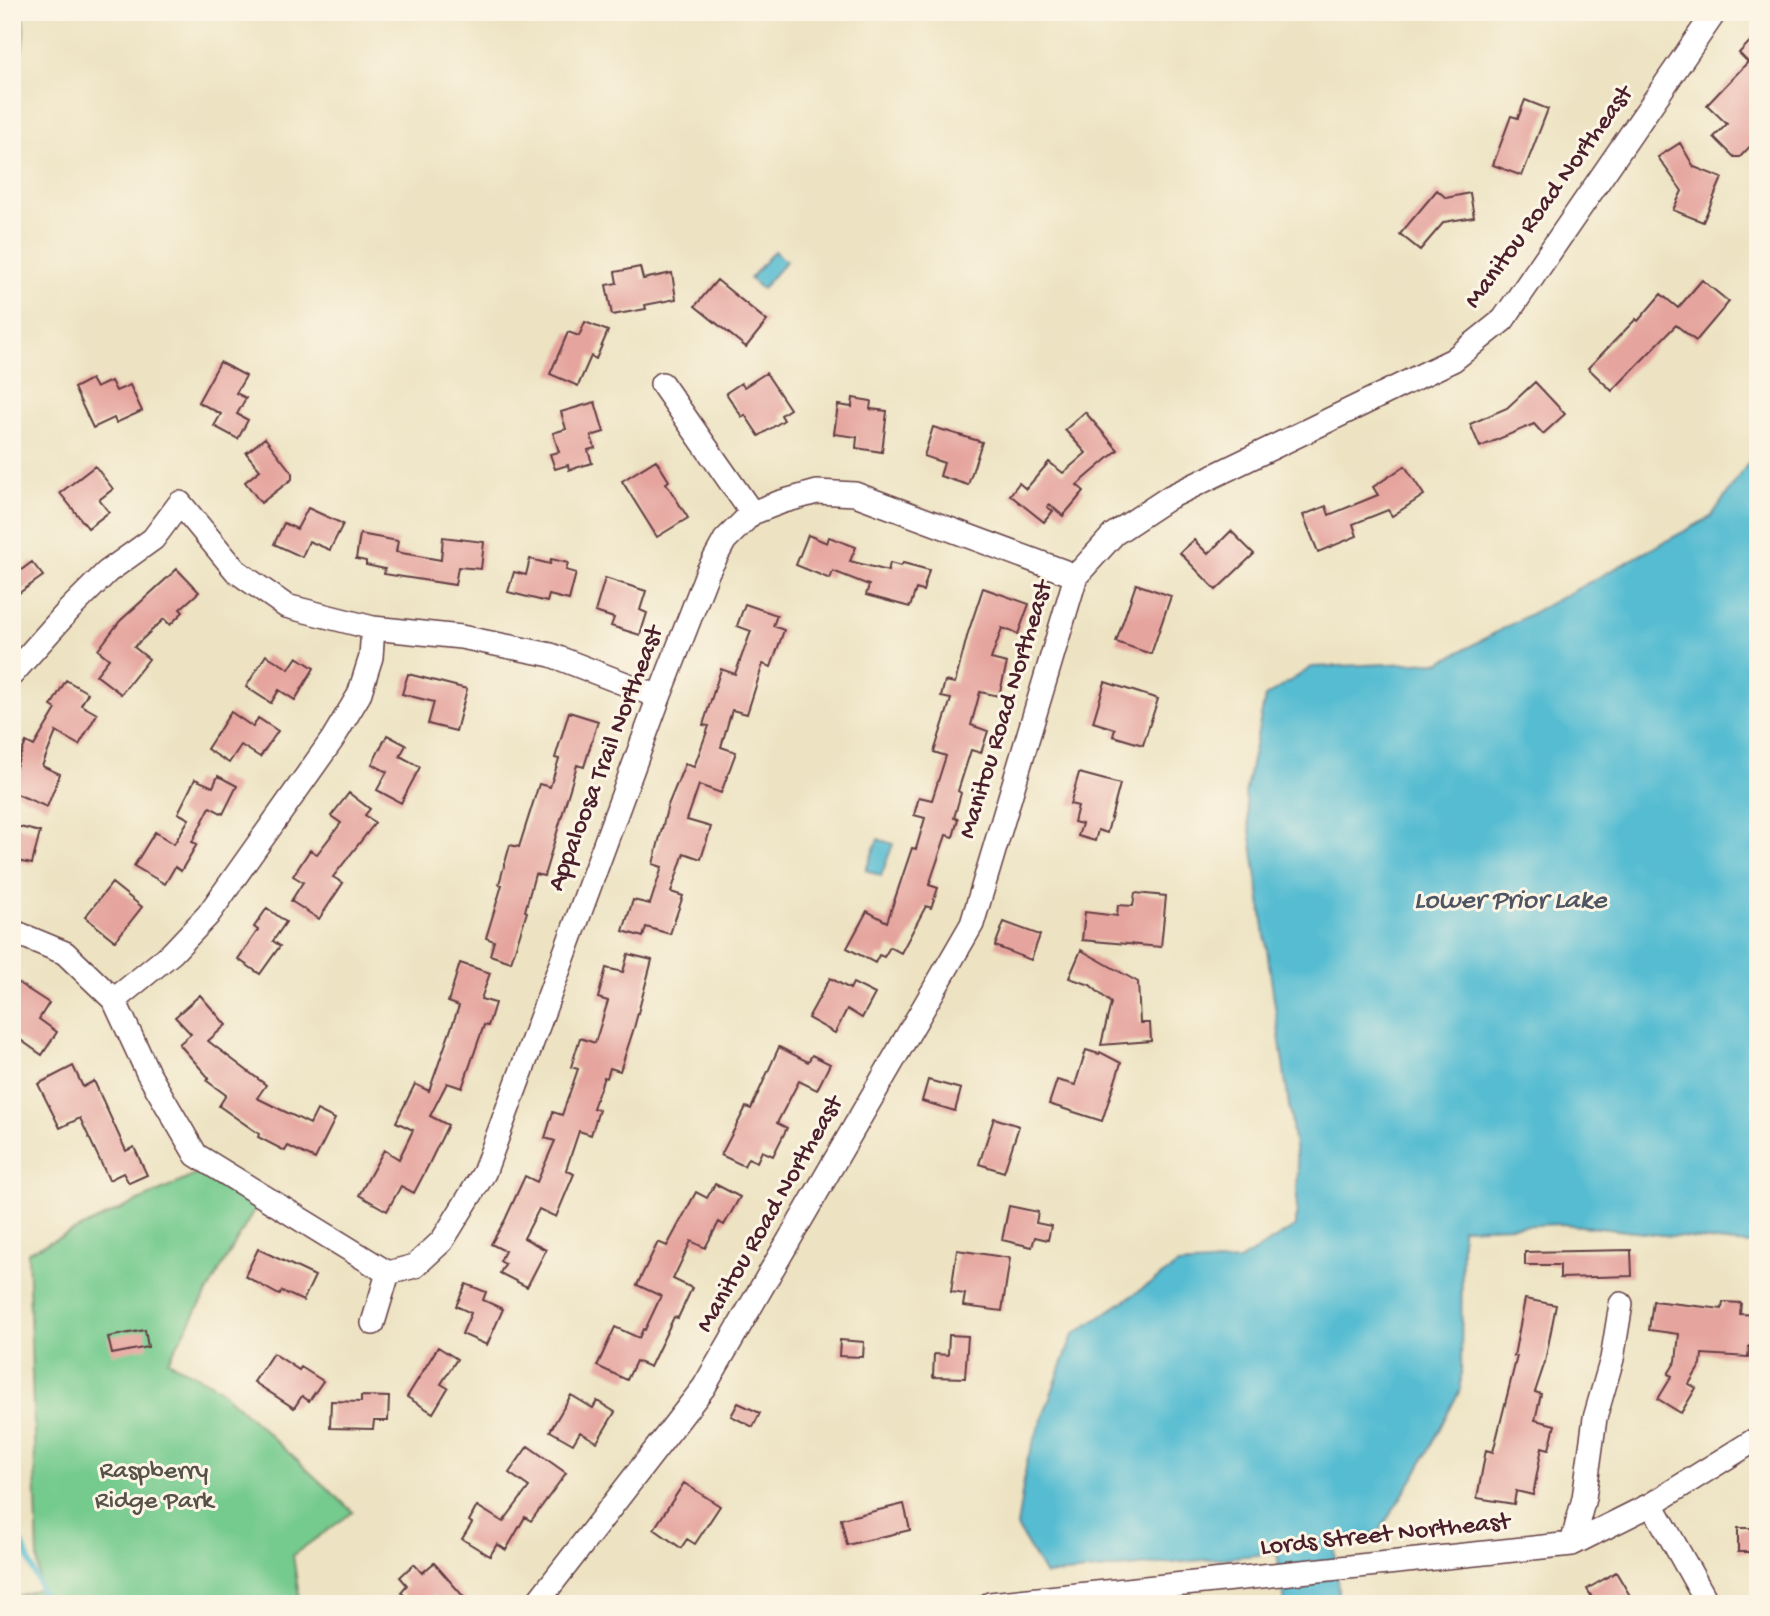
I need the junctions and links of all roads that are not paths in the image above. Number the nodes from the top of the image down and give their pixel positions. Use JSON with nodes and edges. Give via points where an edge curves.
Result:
{"nodes":[{"id":1,"x":1715,"y":12,"type":"edge"},
{"id":2,"x":662,"y":384,"type":"dead end"},
{"id":3,"x":752,"y":513,"type":"junction"},
{"id":4,"x":1076,"y":576,"type":"junction"},
{"id":5,"x":373,"y":628,"type":"junction"},
{"id":6,"x":12,"y":673,"type":"edge"},
{"id":7,"x":659,"y":697,"type":"junction"},
{"id":8,"x":12,"y":931,"type":"edge"},
{"id":9,"x":114,"y":1000,"type":"junction"},
{"id":10,"x":388,"y":1273,"type":"junction"},
{"id":11,"x":1621,"y":1304,"type":"dead end"},
{"id":12,"x":373,"y":1323,"type":"dead end"},
{"id":13,"x":1758,"y":1438,"type":"edge"},
{"id":14,"x":1652,"y":1504,"type":"junction"},
{"id":15,"x":1572,"y":1544,"type":"junction"},
{"id":16,"x":996,"y":1603,"type":"edge"},
{"id":17,"x":536,"y":1604,"type":"edge"},
{"id":18,"x":1708,"y":1604,"type":"edge"}],
"edges":[{"from":1,"to":4,"type":"street","name":"Manitou Road Northeast","via":[[1503,320],[1453,360],[1170,497],[1114,534]]},
{"from":2,"to":3,"type":"street"},
{"from":3,"to":4,"type":"street","name":"Appaloosa Trail Northeast","via":[[817,492],[855,494]]},
{"from":3,"to":7,"type":"street","name":"Appaloosa Trail Northeast","via":[[725,540],[708,571]]},
{"from":4,"to":17,"type":"street","name":"Manitou Road Northeast","via":[[972,924],[704,1387]]},
{"from":5,"to":6,"type":"street","via":[[286,606],[236,571],[180,503],[153,539],[107,572]]},
{"from":5,"to":7,"type":"street","via":[[461,637],[551,654]]},
{"from":5,"to":9,"type":"street","via":[[371,657],[359,695],[332,740],[208,915],[172,953]]},
{"from":7,"to":10,"type":"street","name":"Appaloosa Trail Northeast","via":[[484,1173],[442,1241],[415,1266]]},
{"from":8,"to":9,"type":"street","via":[[65,953]]},
{"from":9,"to":10,"type":"street","via":[[148,1073],[196,1154]]},
{"from":10,"to":12,"type":"street"},
{"from":11,"to":15,"type":"street"},
{"from":13,"to":14,"type":"street","name":"Lords Street Northeast"},
{"from":14,"to":15,"type":"street","name":"Lords Street Northeast"},
{"from":14,"to":18,"type":"street"},
{"from":15,"to":16,"type":"street","name":"Lords Street Northeast"}]}
